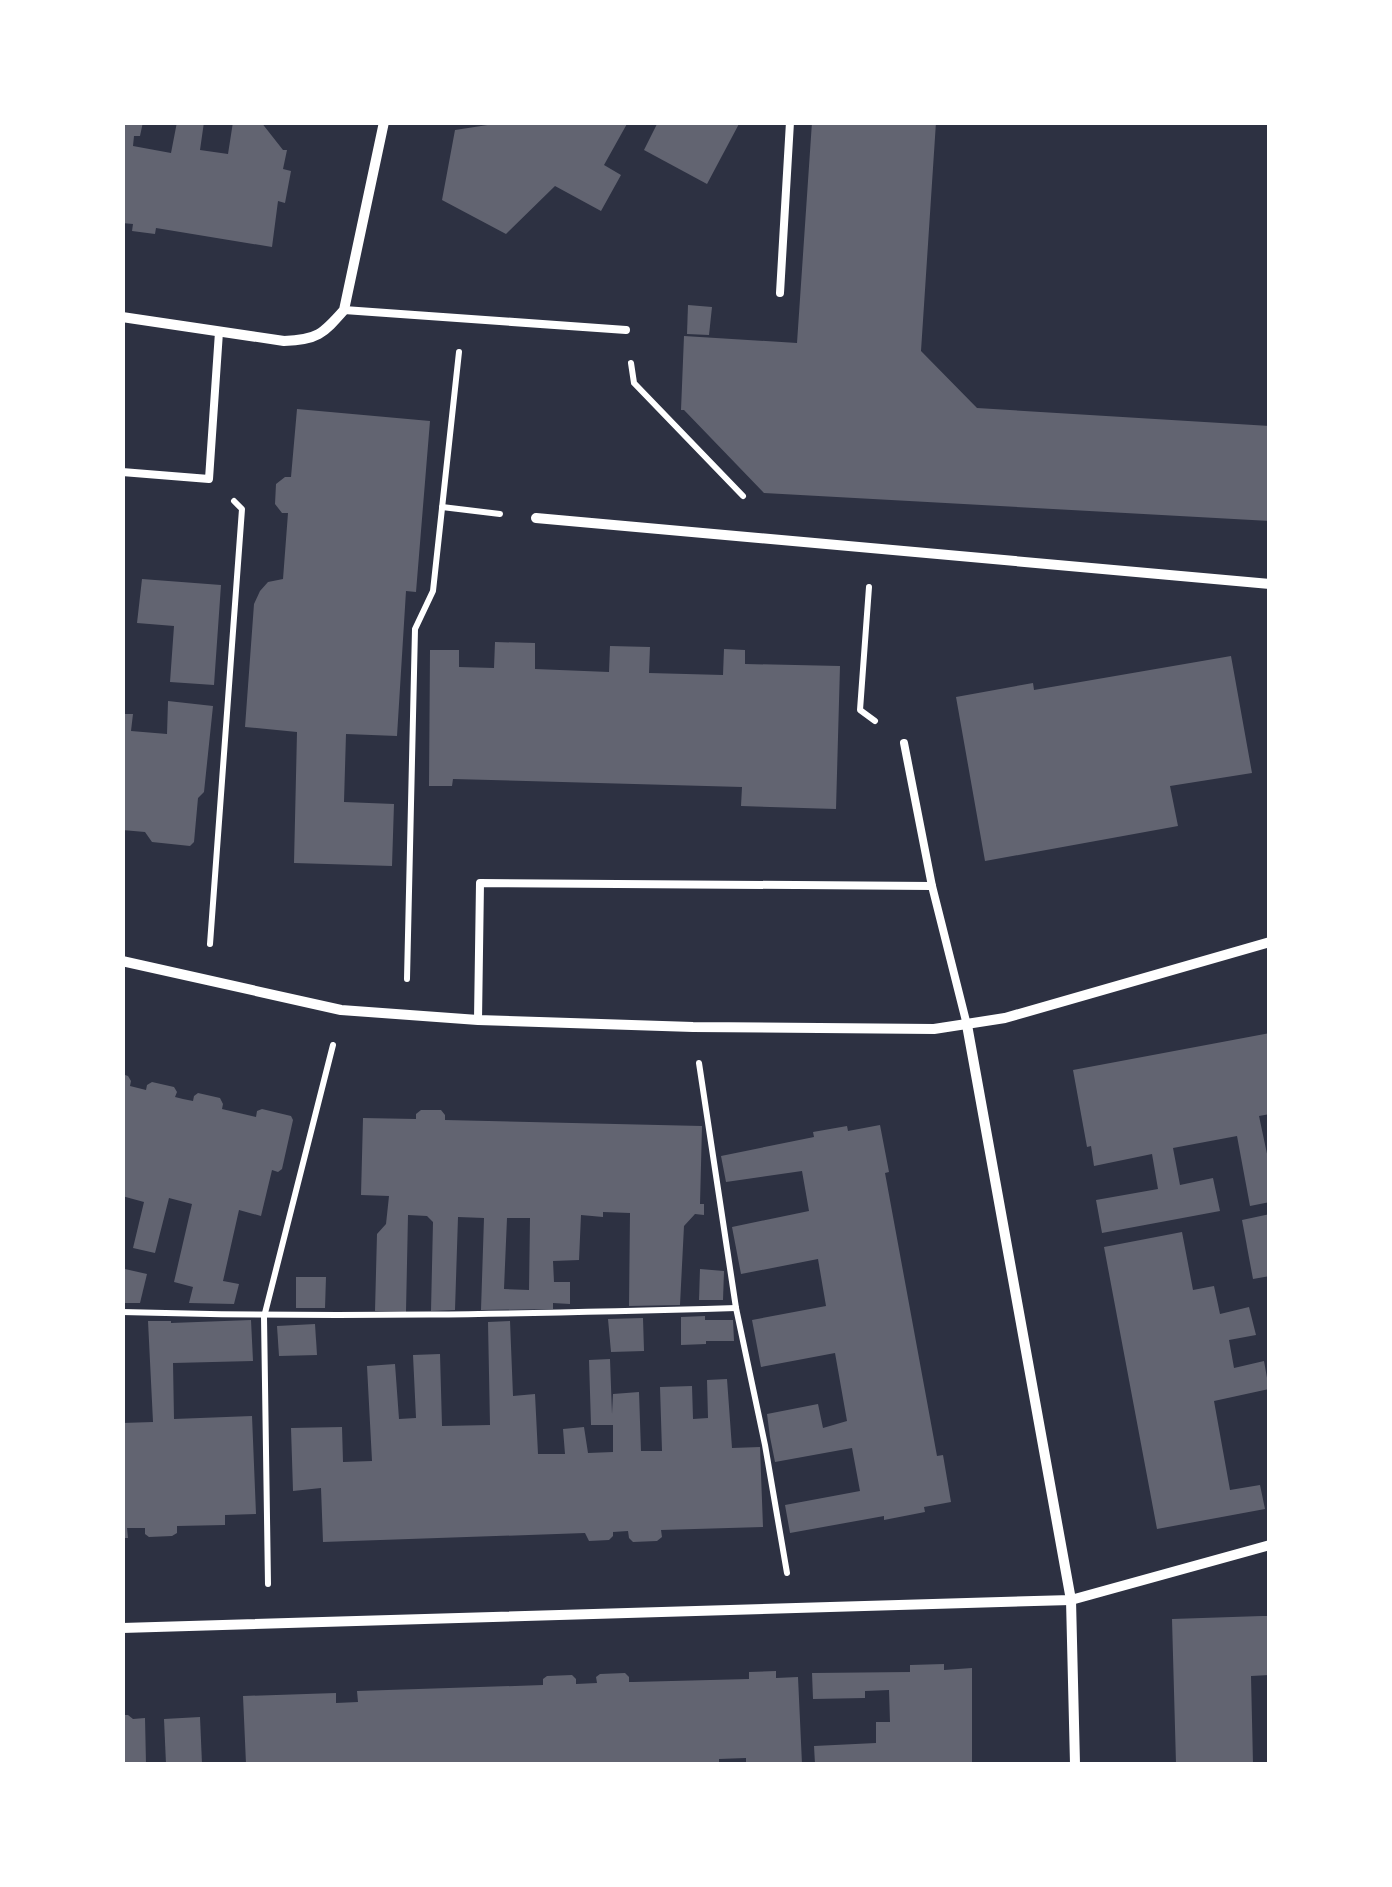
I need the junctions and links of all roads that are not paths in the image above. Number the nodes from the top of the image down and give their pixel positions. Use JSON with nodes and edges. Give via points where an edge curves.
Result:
{"nodes":[{"id":1,"x":384,"y":122,"type":"edge"},
{"id":2,"x":790,"y":122,"type":"edge"},
{"id":3,"x":780,"y":293,"type":"dead end"},
{"id":4,"x":344,"y":310,"type":"junction"},
{"id":5,"x":122,"y":317,"type":"edge"},
{"id":6,"x":626,"y":330,"type":"road end"},
{"id":7,"x":219,"y":332,"type":"junction"},
{"id":8,"x":122,"y":472,"type":"edge"},
{"id":9,"x":536,"y":518,"type":"road end"},
{"id":10,"x":1270,"y":584,"type":"edge"},
{"id":11,"x":904,"y":743,"type":"road end"},
{"id":12,"x":932,"y":886,"type":"junction"},
{"id":13,"x":1270,"y":942,"type":"edge"},
{"id":14,"x":122,"y":960,"type":"edge"},
{"id":15,"x":478,"y":1020,"type":"junction"},
{"id":16,"x":967,"y":1025,"type":"junction"},
{"id":17,"x":1270,"y":1544,"type":"edge"},
{"id":18,"x":1071,"y":1600,"type":"junction"},
{"id":19,"x":122,"y":1628,"type":"edge"},
{"id":20,"x":1076,"y":1764,"type":"edge"}],
"edges":[{"from":1,"to":4,"type":"street"},
{"from":2,"to":3,"type":"lane"},
{"from":4,"to":6,"type":"lane"},
{"from":4,"to":7,"type":"street","via":[[309,340]]},
{"from":5,"to":7,"type":"street"},
{"from":7,"to":8,"type":"lane","via":[[210,480]]},
{"from":9,"to":10,"type":"street"},
{"from":11,"to":12,"type":"lane"},
{"from":12,"to":15,"type":"lane","via":[[480,883]]},
{"from":12,"to":16,"type":"lane"},
{"from":13,"to":16,"type":"street"},
{"from":14,"to":15,"type":"street","via":[[342,1010]]},
{"from":15,"to":16,"type":"street","via":[[693,1028]]},
{"from":16,"to":18,"type":"street"},
{"from":17,"to":18,"type":"street"},
{"from":18,"to":19,"type":"street"},
{"from":18,"to":20,"type":"street"}]}
